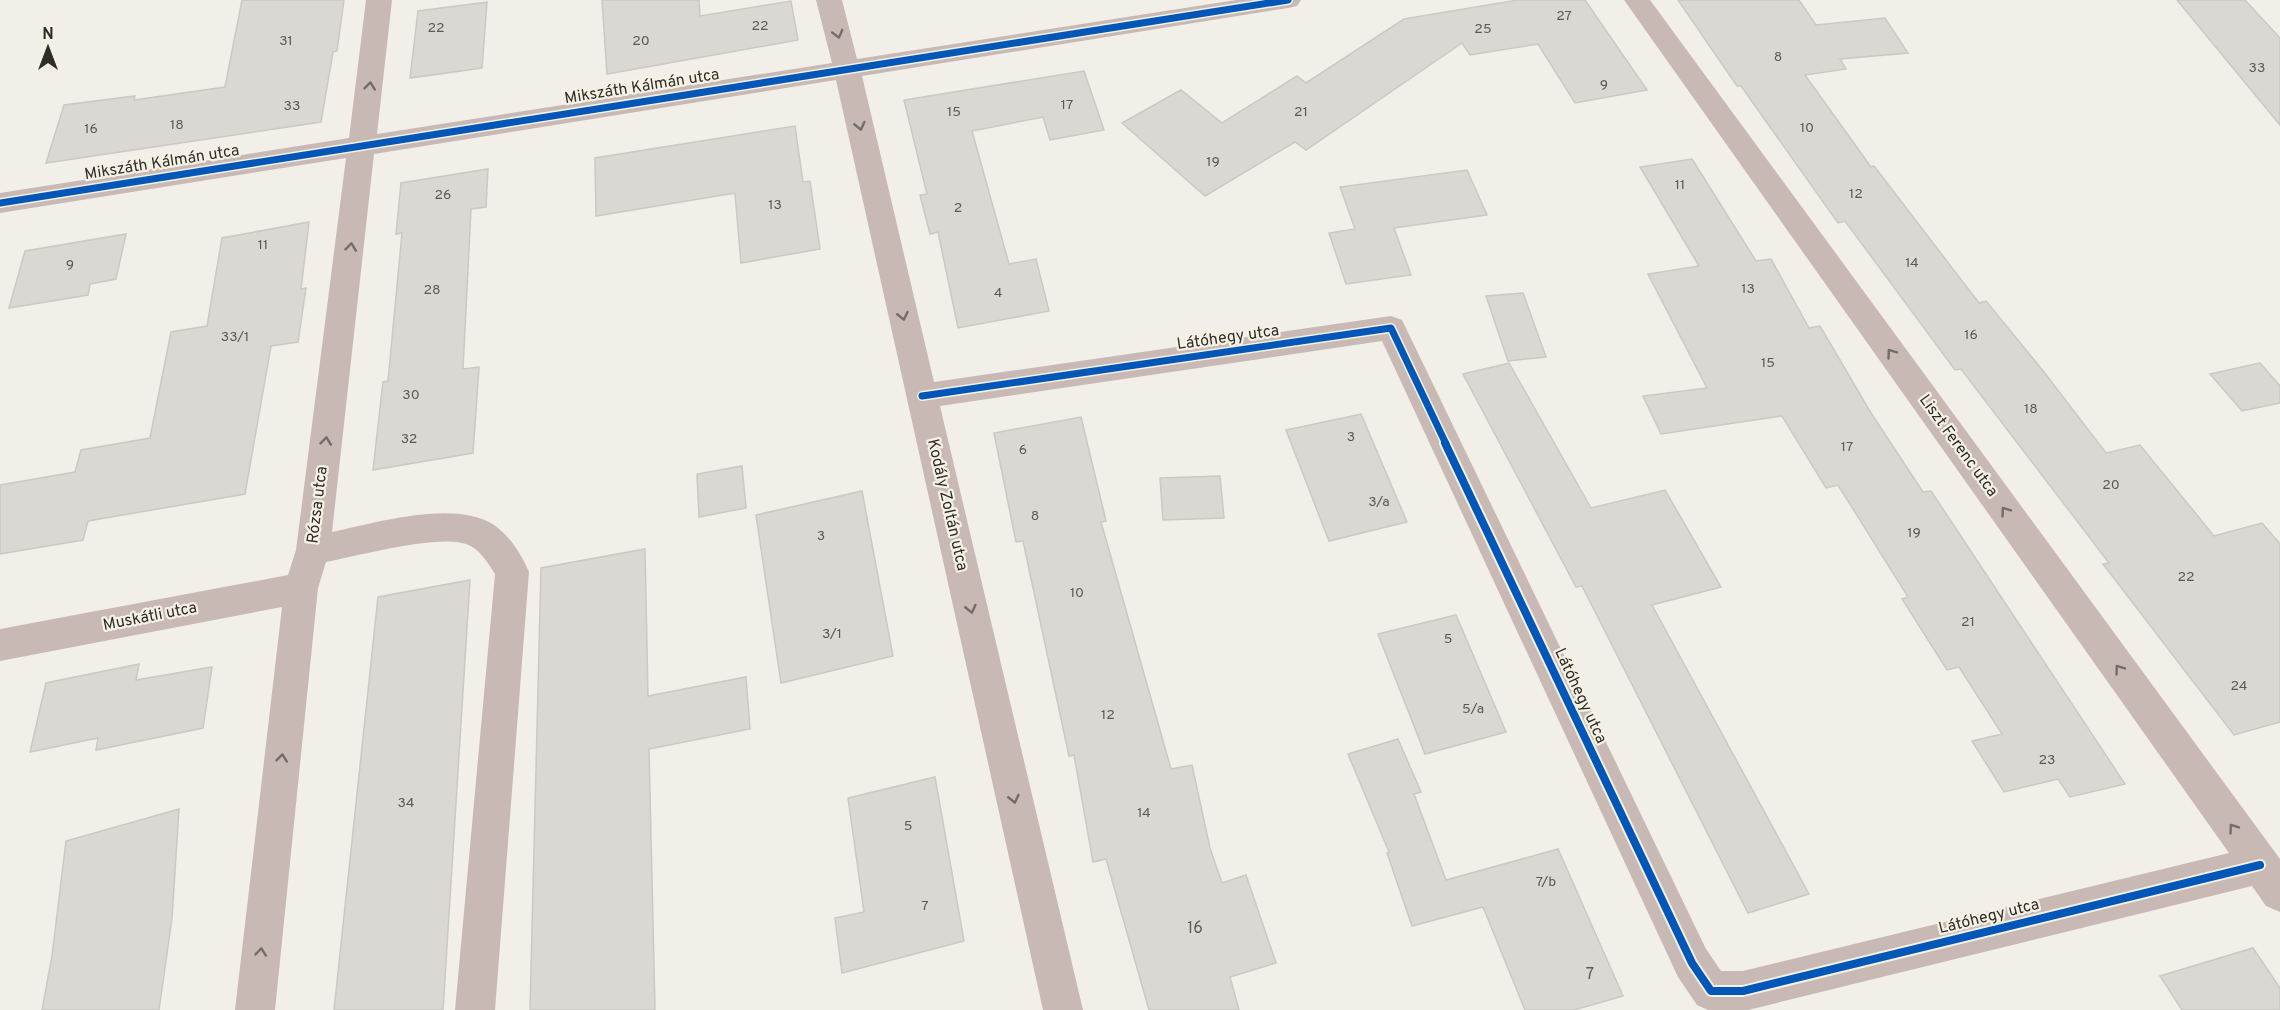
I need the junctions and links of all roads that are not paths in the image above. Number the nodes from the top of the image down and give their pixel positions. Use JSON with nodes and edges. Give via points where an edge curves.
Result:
{"nodes":[{"id":1,"x":379,"y":0,"type":"edge"},
{"id":2,"x":829,"y":0,"type":"edge"},
{"id":3,"x":1288,"y":0,"type":"edge"},
{"id":4,"x":1637,"y":0,"type":"edge"},
{"id":5,"x":847,"y":69,"type":"junction"},
{"id":6,"x":364,"y":144,"type":"junction"},
{"id":7,"x":0,"y":203,"type":"edge"},
{"id":8,"x":922,"y":396,"type":"junction"},
{"id":9,"x":313,"y":550,"type":"junction"},
{"id":10,"x":301,"y":588,"type":"junction"},
{"id":11,"x":0,"y":645,"type":"edge"},
{"id":12,"x":2270,"y":878,"type":"edge"},
{"id":13,"x":255,"y":1010,"type":"edge"},
{"id":14,"x":474,"y":1010,"type":"edge"},
{"id":15,"x":1063,"y":1010,"type":"edge"}],
"edges":[{"from":6,"to":1,"type":"street","name":"Rózsa utca","one_way":true},
{"from":2,"to":5,"type":"street","name":"Kodály Zoltán utca","one_way":true},
{"from":3,"to":5,"type":"street","name":"Mikszáth Kálmán utca"},
{"from":12,"to":4,"type":"street","name":"Liszt Ferenc utca","one_way":true},
{"from":5,"to":6,"type":"street","name":"Mikszáth Kálmán utca"},
{"from":5,"to":8,"type":"street","name":"Kodály Zoltán utca","one_way":true},
{"from":6,"to":7,"type":"street","name":"Mikszáth Kálmán utca"},
{"from":9,"to":6,"type":"street","name":"Rózsa utca","one_way":true},
{"from":8,"to":12,"type":"street","name":"Látóhegy utca","via":[[1391,328],[1692,963],[1711,992],[1743,992]]},
{"from":8,"to":15,"type":"street","name":"Kodály Zoltán utca","one_way":true},
{"from":9,"to":10,"type":"street","name":"Rózsa utca"},
{"from":9,"to":14,"type":"street","via":[[443,528],[473,530],[495,545],[512,572]]},
{"from":10,"to":11,"type":"street","name":"Muskátli utca"},
{"from":13,"to":10,"type":"street","name":"Rózsa utca","one_way":true}]}
